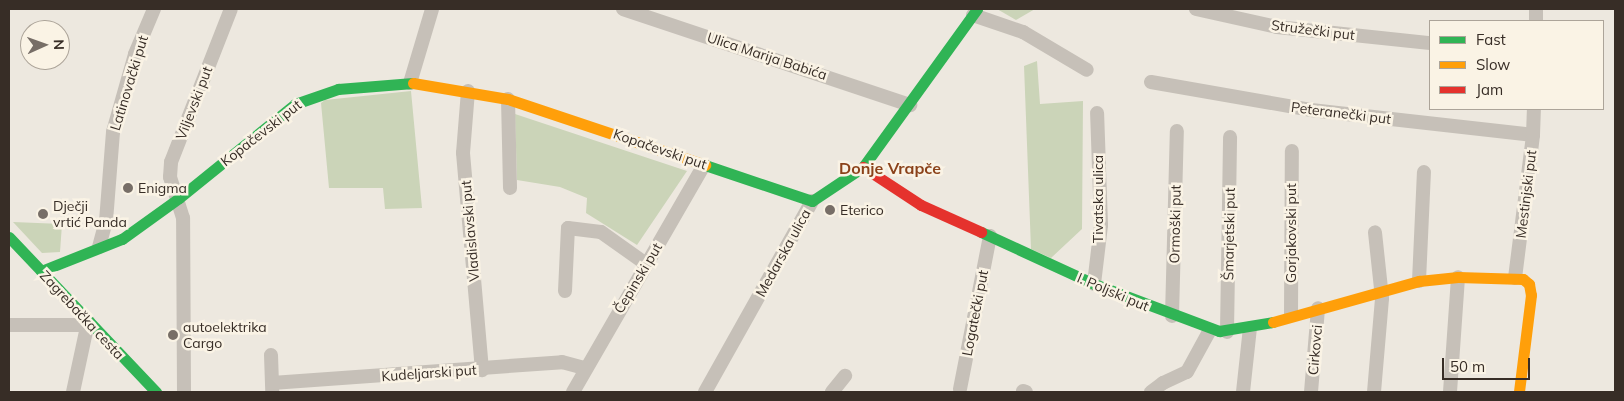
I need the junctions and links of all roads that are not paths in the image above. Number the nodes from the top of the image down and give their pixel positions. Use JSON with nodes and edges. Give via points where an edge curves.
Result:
{"nodes":[{"id":1,"x":154,"y":9,"type":"edge"},
{"id":2,"x":231,"y":9,"type":"edge"},
{"id":3,"x":432,"y":9,"type":"edge"},
{"id":4,"x":623,"y":9,"type":"edge"},
{"id":5,"x":1196,"y":9,"type":"edge"},
{"id":6,"x":975,"y":12,"type":"edge"},
{"id":7,"x":1429,"y":43,"type":"edge"},
{"id":8,"x":1088,"y":70,"type":"dead end"},
{"id":9,"x":1151,"y":82,"type":"dead end"},
{"id":10,"x":410,"y":83,"type":"junction"},
{"id":11,"x":468,"y":91,"type":"junction"},
{"id":12,"x":508,"y":99,"type":"junction"},
{"id":13,"x":910,"y":105,"type":"junction"},
{"id":14,"x":1534,"y":110,"type":"edge"},
{"id":15,"x":1097,"y":113,"type":"dead end"},
{"id":16,"x":1177,"y":131,"type":"dead end"},
{"id":17,"x":1533,"y":136,"type":"junction"},
{"id":18,"x":1230,"y":137,"type":"dead end"},
{"id":19,"x":1292,"y":151,"type":"dead end"},
{"id":20,"x":704,"y":165,"type":"junction"},
{"id":21,"x":863,"y":167,"type":"junction"},
{"id":22,"x":1424,"y":172,"type":"dead end"},
{"id":23,"x":510,"y":188,"type":"dead end"},
{"id":24,"x":179,"y":198,"type":"junction"},
{"id":25,"x":812,"y":201,"type":"junction"},
{"id":26,"x":1376,"y":232,"type":"dead end"},
{"id":27,"x":990,"y":236,"type":"junction"},
{"id":28,"x":9,"y":237,"type":"edge"},
{"id":29,"x":99,"y":247,"type":"junction"},
{"id":30,"x":15,"y":253,"type":"edge"},
{"id":31,"x":646,"y":264,"type":"junction"},
{"id":32,"x":41,"y":271,"type":"junction"},
{"id":33,"x":1458,"y":278,"type":"junction"},
{"id":34,"x":1515,"y":278,"type":"junction"},
{"id":35,"x":1419,"y":281,"type":"junction"},
{"id":36,"x":1094,"y":284,"type":"junction"},
{"id":37,"x":565,"y":291,"type":"dead end"},
{"id":38,"x":1381,"y":291,"type":"junction"},
{"id":39,"x":1318,"y":308,"type":"junction"},
{"id":40,"x":1291,"y":315,"type":"junction"},
{"id":41,"x":1172,"y":316,"type":"junction"},
{"id":42,"x":88,"y":322,"type":"junction"},
{"id":43,"x":9,"y":324,"type":"edge"},
{"id":44,"x":1250,"y":328,"type":"junction"},
{"id":45,"x":1210,"y":330,"type":"junction"},
{"id":46,"x":1227,"y":332,"type":"junction"},
{"id":47,"x":271,"y":355,"type":"dead end"},
{"id":48,"x":584,"y":368,"type":"junction"},
{"id":49,"x":482,"y":370,"type":"junction"},
{"id":50,"x":845,"y":376,"type":"dead end"},
{"id":51,"x":272,"y":388,"type":"edge"},
{"id":52,"x":960,"y":389,"type":"dead end"},
{"id":53,"x":73,"y":392,"type":"edge"},
{"id":54,"x":156,"y":392,"type":"edge"},
{"id":55,"x":184,"y":392,"type":"edge"},
{"id":56,"x":573,"y":392,"type":"edge"},
{"id":57,"x":705,"y":392,"type":"edge"},
{"id":58,"x":832,"y":392,"type":"edge"},
{"id":59,"x":1151,"y":392,"type":"edge"},
{"id":60,"x":1243,"y":392,"type":"edge"},
{"id":61,"x":1311,"y":392,"type":"edge"},
{"id":62,"x":1374,"y":392,"type":"edge"},
{"id":63,"x":1450,"y":392,"type":"edge"},
{"id":64,"x":1519,"y":392,"type":"edge"}],
"edges":[{"from":1,"to":29,"type":"street","name":"Latinovački put","via":[[135,54],[114,132],[106,221]]},
{"from":2,"to":24,"type":"street","name":"Viljevski put","via":[[171,162],[170,177]]},
{"from":3,"to":10,"type":"street"},
{"from":4,"to":13,"type":"street","name":"Ulica Marija Babića"},
{"from":5,"to":7,"type":"street","name":"Stružečki put","via":[[1277,27]]},
{"from":6,"to":8,"type":"street","name":"Medarska ulica","via":[[1023,32]]},
{"from":6,"to":13,"type":"street","name":"Medarska ulica"},
{"from":9,"to":17,"type":"street","name":"Peteranečki put","via":[[1311,110]]},
{"from":10,"to":11,"type":"street","name":"Kopačevski put"},
{"from":10,"to":24,"type":"street","name":"Kopačevski put","via":[[338,90],[296,104]]},
{"from":11,"to":12,"type":"street","name":"Kopačevski put"},
{"from":11,"to":49,"type":"street","name":"Vladislavski put","via":[[463,152]]},
{"from":12,"to":20,"type":"street","name":"Kopačevski put"},
{"from":12,"to":23,"type":"street"},
{"from":13,"to":21,"type":"street","name":"Medarska ulica"},
{"from":14,"to":17,"type":"street","name":"Mestinjski put"},
{"from":15,"to":36,"type":"street","name":"Tivatska ulica","via":[[1100,225]]},
{"from":16,"to":41,"type":"street","name":"Ormoški put"},
{"from":17,"to":34,"type":"street","name":"Mestinjski put"},
{"from":18,"to":46,"type":"street","name":"Šmarjetski put"},
{"from":19,"to":40,"type":"street","name":"Gorjakovski put"},
{"from":20,"to":25,"type":"street","name":"Kopačevski put"},
{"from":20,"to":31,"type":"street","name":"Čepinski put"},
{"from":21,"to":25,"type":"street","name":"Medarska ulica"},
{"from":21,"to":27,"type":"street","name":"I. Poljski put","via":[[921,204]]},
{"from":22,"to":35,"type":"street"},
{"from":24,"to":29,"type":"street","name":"Kopačevski put","via":[[122,239]]},
{"from":24,"to":55,"type":"street","via":[[183,218]]},
{"from":25,"to":57,"type":"street","name":"Medarska ulica"},
{"from":26,"to":38,"type":"street"},
{"from":27,"to":36,"type":"street","name":"I. Poljski put"},
{"from":27,"to":52,"type":"street","name":"Logatečki put"},
{"from":28,"to":30,"type":"street","name":"Zagrebačka cesta"},
{"from":29,"to":32,"type":"street","name":"Kopačevski put"},
{"from":30,"to":32,"type":"street","name":"Zagrebačka cesta"},
{"from":31,"to":37,"type":"street","via":[[601,232],[568,228]]},
{"from":31,"to":48,"type":"street","name":"Čepinski put"},
{"from":32,"to":42,"type":"street","name":"Zagrebačka cesta"},
{"from":33,"to":34,"type":"street","name":"I. Poljski put"},
{"from":33,"to":35,"type":"street","name":"I. Poljski put"},
{"from":33,"to":63,"type":"street"},
{"from":34,"to":64,"type":"street","via":[[1527,280],[1531,288]]},
{"from":35,"to":38,"type":"street","name":"I. Poljski put"},
{"from":36,"to":41,"type":"street","name":"I. Poljski put"},
{"from":38,"to":39,"type":"street","name":"I. Poljski put"},
{"from":38,"to":62,"type":"street"},
{"from":39,"to":40,"type":"street","name":"I. Poljski put"},
{"from":39,"to":61,"type":"street","name":"Cirkovci"},
{"from":40,"to":44,"type":"street","name":"I. Poljski put"},
{"from":41,"to":45,"type":"street","name":"I. Poljski put"},
{"from":42,"to":43,"type":"street","via":[[78,325]]},
{"from":42,"to":53,"type":"street"},
{"from":42,"to":54,"type":"street","name":"Zagrebačka cesta"},
{"from":44,"to":46,"type":"street","name":"I. Poljski put"},
{"from":44,"to":60,"type":"street"},
{"from":45,"to":46,"type":"street","name":"I. Poljski put"},
{"from":45,"to":59,"type":"street","via":[[1187,372]]},
{"from":47,"to":51,"type":"street"},
{"from":48,"to":49,"type":"street","name":"Kudeljarski put","via":[[562,362]]},
{"from":48,"to":56,"type":"street","name":"Čepinski put"},
{"from":49,"to":51,"type":"street","name":"Kudeljarski put"},
{"from":50,"to":58,"type":"street"}]}
